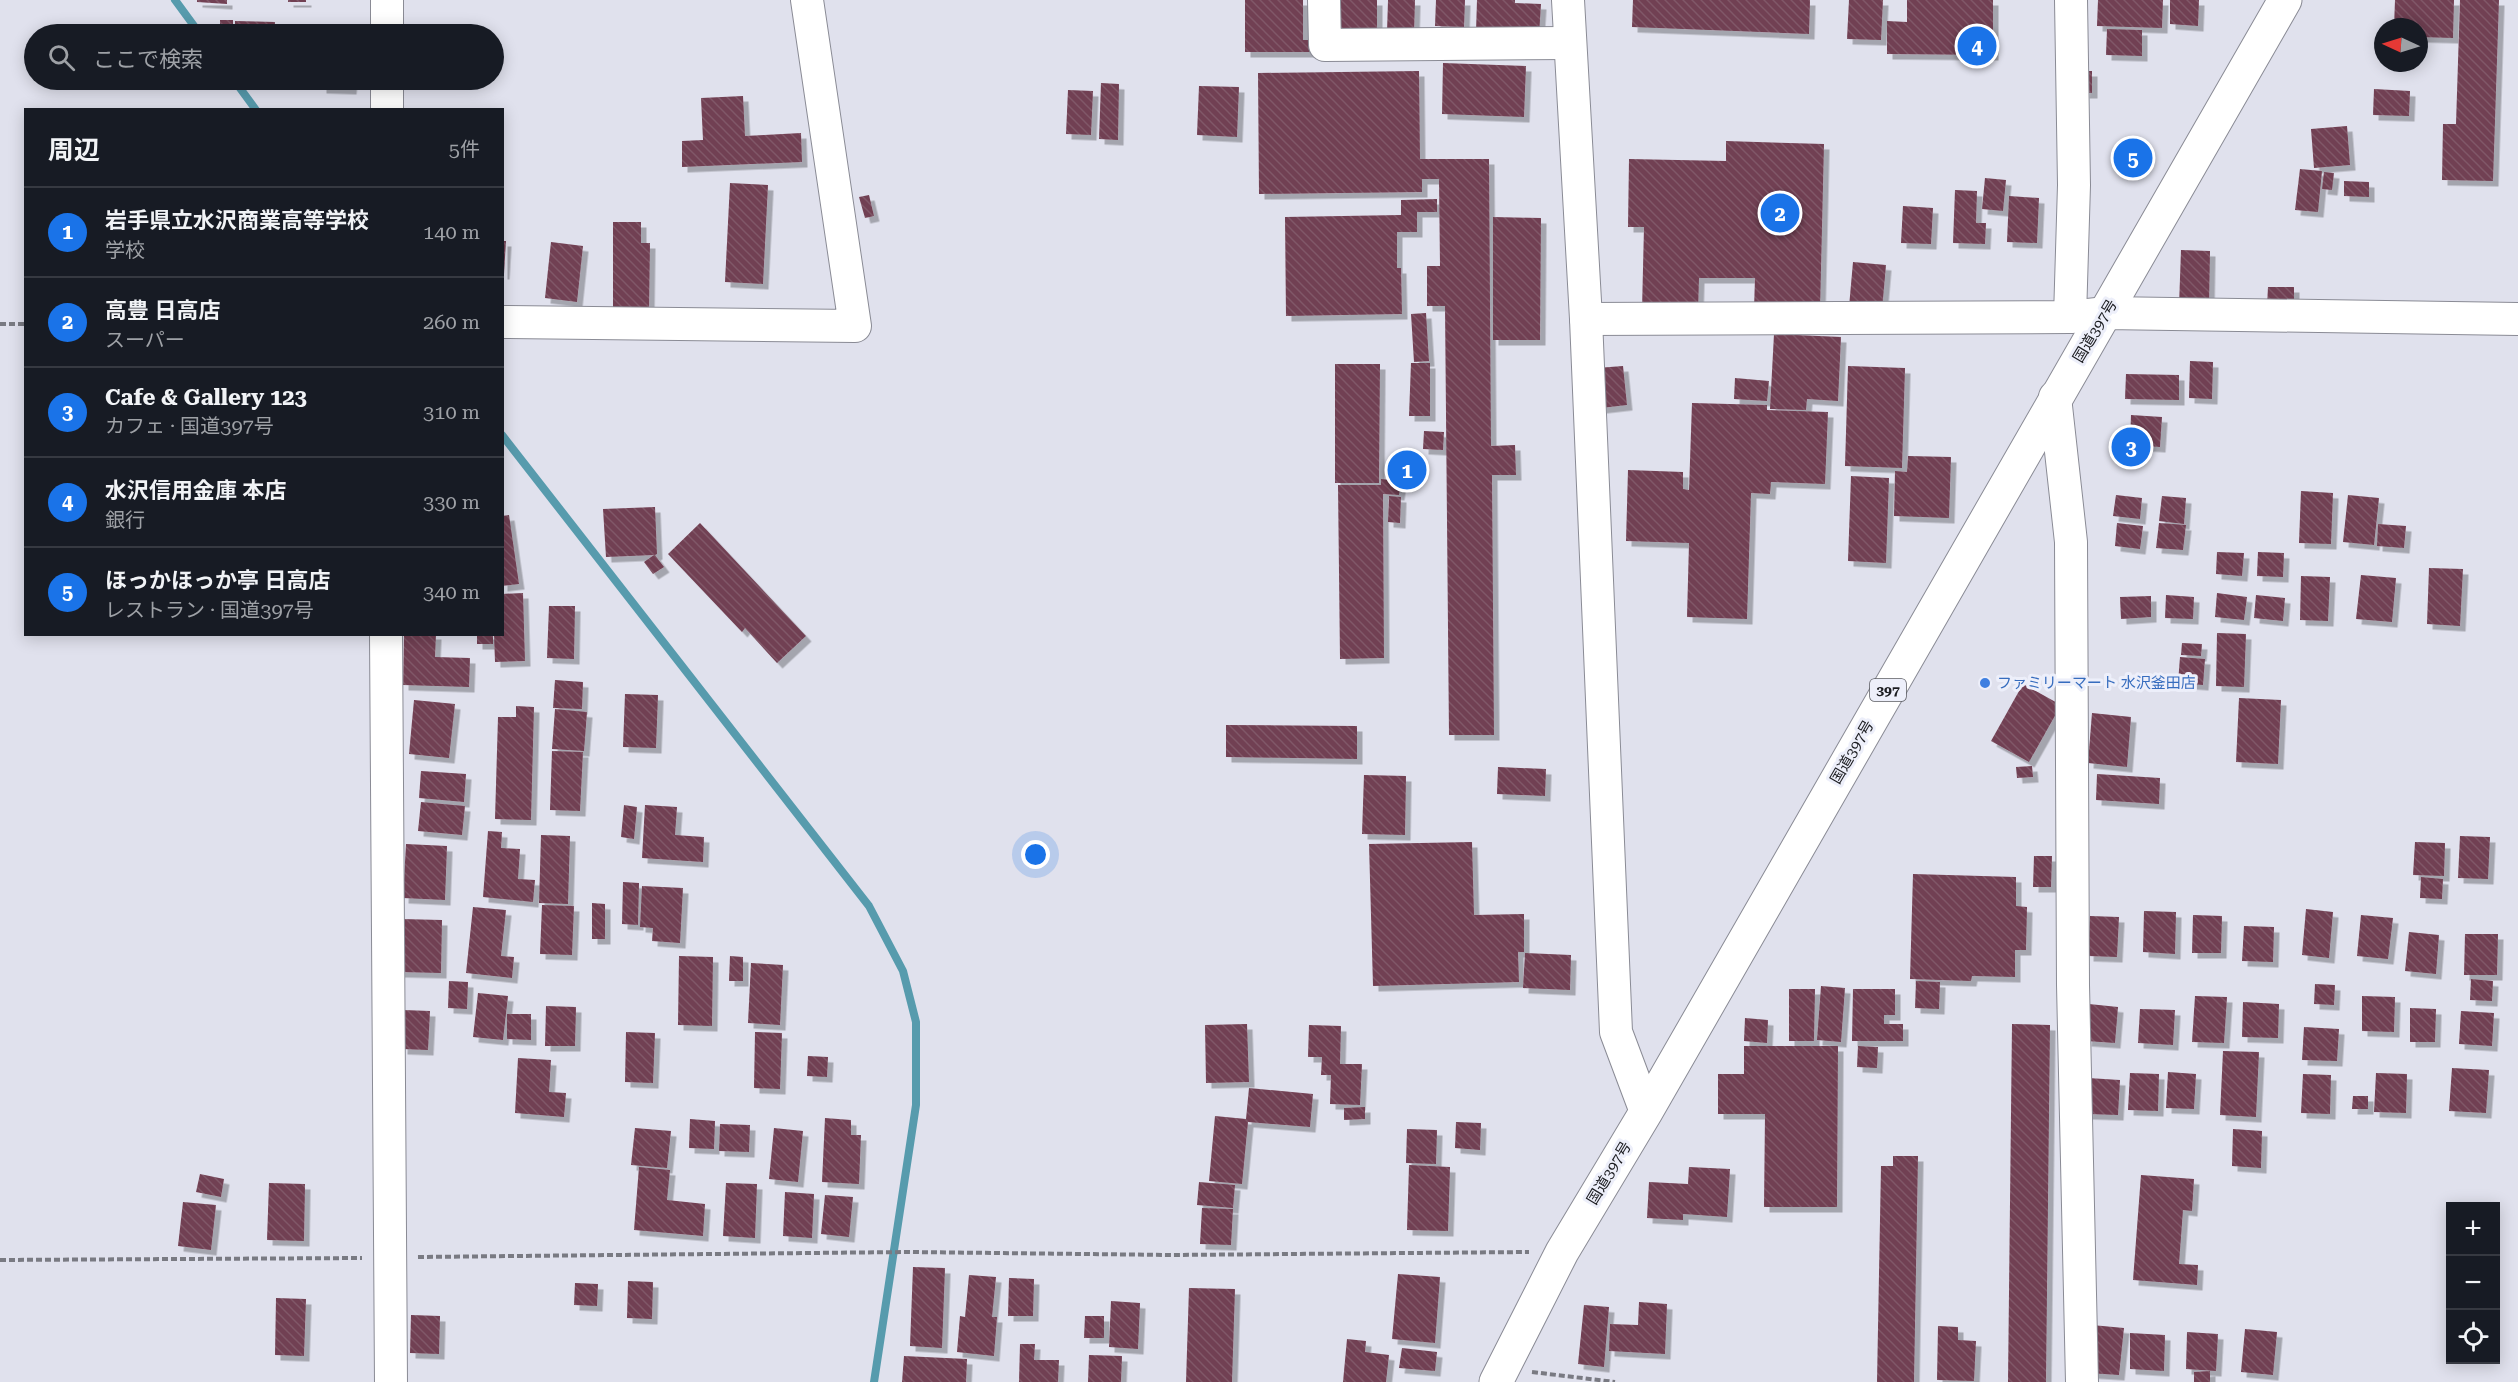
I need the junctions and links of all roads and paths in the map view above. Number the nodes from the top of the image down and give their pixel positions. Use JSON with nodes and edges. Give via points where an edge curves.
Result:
{"nodes":[{"id":1,"x":387,"y":0,"type":"edge"},
{"id":2,"x":807,"y":0,"type":"edge"},
{"id":3,"x":1324,"y":0,"type":"edge"},
{"id":4,"x":1568,"y":0,"type":"edge"},
{"id":5,"x":2071,"y":0,"type":"edge"},
{"id":6,"x":2285,"y":0,"type":"edge"},
{"id":7,"x":387,"y":24,"type":"edge"},
{"id":8,"x":1569,"y":42,"type":"junction"},
{"id":9,"x":387,"y":90,"type":"edge"},
{"id":10,"x":387,"y":108,"type":"edge"},
{"id":11,"x":2106,"y":313,"type":"junction"},
{"id":12,"x":2070,"y":317,"type":"junction"},
{"id":13,"x":2518,"y":319,"type":"edge"},
{"id":14,"x":1586,"y":320,"type":"junction"},
{"id":15,"x":504,"y":322,"type":"edge"},
{"id":16,"x":0,"y":324,"type":"edge"},
{"id":17,"x":24,"y":324,"type":"edge"},
{"id":18,"x":2055,"y":397,"type":"junction"},
{"id":19,"x":386,"y":636,"type":"edge"},
{"id":20,"x":1646,"y":1112,"type":"junction"},
{"id":21,"x":1562,"y":1252,"type":"junction"},
{"id":22,"x":390,"y":1258,"type":"junction"},
{"id":23,"x":0,"y":1260,"type":"edge"},
{"id":24,"x":1499,"y":1375,"type":"edge"},
{"id":25,"x":1598,"y":1381,"type":"edge"},
{"id":26,"x":391,"y":1382,"type":"edge"},
{"id":27,"x":1615,"y":1382,"type":"edge"},
{"id":28,"x":2082,"y":1382,"type":"edge"}],
"edges":[{"from":1,"to":7,"type":"street"},
{"from":2,"to":15,"type":"street","via":[[855,327]]},
{"from":3,"to":8,"type":"street","via":[[1325,45]]},
{"from":4,"to":8,"type":"street"},
{"from":5,"to":12,"type":"street","via":[[2074,185]]},
{"from":6,"to":11,"type":"highway","name":"国道397号","number":"397"},
{"from":8,"to":14,"type":"street"},
{"from":9,"to":10,"type":"street"},
{"from":11,"to":12,"type":"street"},
{"from":11,"to":13,"type":"street"},
{"from":11,"to":18,"type":"highway","name":"国道397号","number":"397"},
{"from":12,"to":14,"type":"street"},
{"from":14,"to":20,"type":"street","via":[[1616,1032]]},
{"from":16,"to":17,"type":"path"},
{"from":18,"to":20,"type":"highway","name":"国道397号","number":"397"},
{"from":18,"to":28,"type":"street","via":[[2071,542],[2073,985]]},
{"from":19,"to":22,"type":"street"},
{"from":20,"to":21,"type":"highway","name":"国道397号","number":"397"},
{"from":21,"to":22,"type":"path","via":[[883,1252]]},
{"from":21,"to":24,"type":"highway","name":"国道397号","number":"397"},
{"from":22,"to":23,"type":"path"},
{"from":22,"to":26,"type":"street"},
{"from":24,"to":25,"type":"path"},
{"from":25,"to":27,"type":"path"}]}
